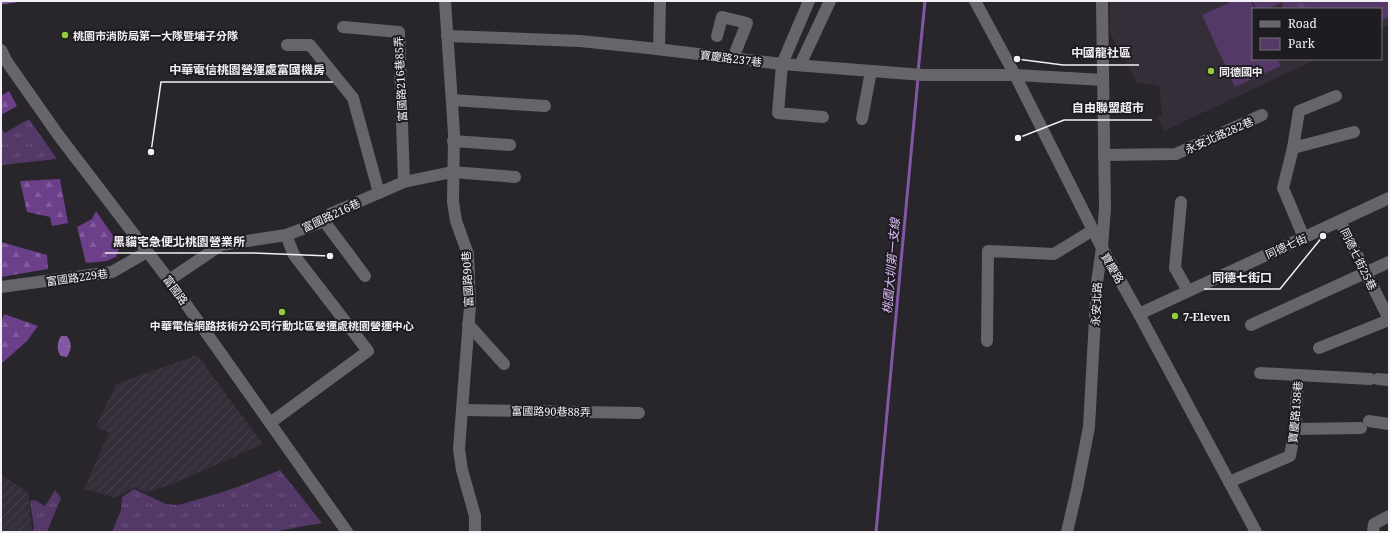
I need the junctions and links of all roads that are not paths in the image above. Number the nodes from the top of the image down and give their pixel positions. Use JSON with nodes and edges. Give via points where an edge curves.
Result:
{"nodes":[{"id":1,"x":445,"y":1,"type":"edge"},
{"id":2,"x":660,"y":1,"type":"edge"},
{"id":3,"x":809,"y":1,"type":"edge"},
{"id":4,"x":830,"y":1,"type":"edge"},
{"id":5,"x":975,"y":1,"type":"edge"},
{"id":6,"x":1102,"y":1,"type":"edge"},
{"id":7,"x":343,"y":27,"type":"dead end"},
{"id":8,"x":447,"y":36,"type":"junction"},
{"id":9,"x":718,"y":36,"type":"dead end"},
{"id":10,"x":287,"y":45,"type":"dead end"},
{"id":11,"x":659,"y":49,"type":"junction"},
{"id":12,"x":1,"y":50,"type":"edge"},
{"id":13,"x":733,"y":58,"type":"junction"},
{"id":14,"x":782,"y":64,"type":"junction"},
{"id":15,"x":800,"y":66,"type":"junction"},
{"id":16,"x":871,"y":71,"type":"junction"},
{"id":17,"x":1015,"y":75,"type":"junction"},
{"id":18,"x":1103,"y":80,"type":"junction"},
{"id":19,"x":1336,"y":96,"type":"dead end"},
{"id":20,"x":452,"y":100,"type":"junction"},
{"id":21,"x":545,"y":106,"type":"dead end"},
{"id":22,"x":1262,"y":115,"type":"dead end"},
{"id":23,"x":823,"y":117,"type":"dead end"},
{"id":24,"x":862,"y":119,"type":"dead end"},
{"id":25,"x":1354,"y":132,"type":"dead end"},
{"id":26,"x":454,"y":142,"type":"junction"},
{"id":27,"x":510,"y":145,"type":"dead end"},
{"id":28,"x":1293,"y":148,"type":"junction"},
{"id":29,"x":1104,"y":155,"type":"junction"},
{"id":30,"x":452,"y":172,"type":"junction"},
{"id":31,"x":515,"y":177,"type":"dead end"},
{"id":32,"x":404,"y":182,"type":"junction"},
{"id":33,"x":379,"y":193,"type":"junction"},
{"id":34,"x":1389,"y":198,"type":"edge"},
{"id":35,"x":1181,"y":202,"type":"dead end"},
{"id":36,"x":324,"y":221,"type":"junction"},
{"id":37,"x":1340,"y":221,"type":"junction"},
{"id":38,"x":1093,"y":230,"type":"junction"},
{"id":39,"x":286,"y":235,"type":"junction"},
{"id":40,"x":1304,"y":238,"type":"junction"},
{"id":41,"x":1102,"y":248,"type":"junction"},
{"id":42,"x":147,"y":252,"type":"junction"},
{"id":43,"x":1389,"y":262,"type":"edge"},
{"id":44,"x":1366,"y":272,"type":"junction"},
{"id":45,"x":365,"y":276,"type":"dead end"},
{"id":46,"x":169,"y":280,"type":"junction"},
{"id":47,"x":1,"y":287,"type":"edge"},
{"id":48,"x":1188,"y":291,"type":"junction"},
{"id":49,"x":1139,"y":314,"type":"junction"},
{"id":50,"x":1389,"y":320,"type":"edge"},
{"id":51,"x":468,"y":324,"type":"junction"},
{"id":52,"x":1251,"y":325,"type":"dead end"},
{"id":53,"x":987,"y":341,"type":"dead end"},
{"id":54,"x":1319,"y":348,"type":"dead end"},
{"id":55,"x":504,"y":364,"type":"dead end"},
{"id":56,"x":1260,"y":373,"type":"dead end"},
{"id":57,"x":1298,"y":375,"type":"junction"},
{"id":58,"x":1379,"y":379,"type":"edge"},
{"id":59,"x":462,"y":410,"type":"junction"},
{"id":60,"x":639,"y":413,"type":"dead end"},
{"id":61,"x":270,"y":423,"type":"junction"},
{"id":62,"x":1389,"y":424,"type":"edge"},
{"id":63,"x":1295,"y":429,"type":"junction"},
{"id":64,"x":1229,"y":482,"type":"junction"},
{"id":65,"x":1389,"y":516,"type":"edge"},
{"id":66,"x":347,"y":532,"type":"edge"},
{"id":67,"x":475,"y":532,"type":"edge"},
{"id":68,"x":1067,"y":532,"type":"edge"},
{"id":69,"x":1256,"y":532,"type":"edge"},
{"id":70,"x":1373,"y":532,"type":"edge"}],
"edges":[{"from":1,"to":8,"type":"street","name":"富國路90巷"},
{"from":2,"to":11,"type":"street"},
{"from":3,"to":14,"type":"street"},
{"from":4,"to":15,"type":"street"},
{"from":5,"to":17,"type":"street","name":"寶慶路"},
{"from":6,"to":18,"type":"street","name":"永安北路"},
{"from":7,"to":32,"type":"street","name":"富國路216巷85弄","via":[[399,32]]},
{"from":8,"to":11,"type":"street","name":"寶慶路237巷","via":[[580,41]]},
{"from":8,"to":20,"type":"street","name":"富國路90巷"},
{"from":9,"to":13,"type":"street","via":[[722,17],[747,23]]},
{"from":10,"to":33,"type":"street","via":[[310,45],[353,98]]},
{"from":11,"to":13,"type":"street","name":"寶慶路237巷"},
{"from":12,"to":42,"type":"street","name":"富國路","via":[[59,136]]},
{"from":13,"to":14,"type":"street","name":"寶慶路237巷"},
{"from":14,"to":15,"type":"street","name":"寶慶路237巷"},
{"from":14,"to":23,"type":"street","via":[[778,113]]},
{"from":15,"to":16,"type":"street","name":"寶慶路237巷"},
{"from":16,"to":17,"type":"street","name":"寶慶路237巷"},
{"from":16,"to":24,"type":"street"},
{"from":17,"to":18,"type":"street","name":"寶慶路237巷"},
{"from":17,"to":38,"type":"street","name":"寶慶路"},
{"from":18,"to":29,"type":"street","name":"永安北路"},
{"from":19,"to":28,"type":"street","via":[[1299,111]]},
{"from":20,"to":21,"type":"street"},
{"from":20,"to":26,"type":"street","name":"富國路90巷"},
{"from":22,"to":29,"type":"street","name":"永安北路282巷","via":[[1176,154]]},
{"from":25,"to":28,"type":"street"},
{"from":26,"to":27,"type":"street"},
{"from":26,"to":30,"type":"street","name":"富國路90巷"},
{"from":28,"to":40,"type":"street","via":[[1283,188]]},
{"from":29,"to":41,"type":"street","name":"永安北路","via":[[1105,208]]},
{"from":30,"to":31,"type":"street","name":"富國路216巷"},
{"from":30,"to":32,"type":"street","name":"富國路216巷"},
{"from":30,"to":51,"type":"street","name":"富國路90巷","via":[[456,220],[468,254]]},
{"from":32,"to":33,"type":"street","name":"富國路216巷"},
{"from":33,"to":36,"type":"street","name":"富國路216巷","via":[[330,214]]},
{"from":34,"to":37,"type":"street","name":"同德七街"},
{"from":35,"to":48,"type":"street","via":[[1175,268]]},
{"from":36,"to":39,"type":"street","name":"富國路216巷"},
{"from":36,"to":45,"type":"street"},
{"from":37,"to":40,"type":"street","name":"同德七街"},
{"from":37,"to":44,"type":"street","name":"同德七街25巷"},
{"from":38,"to":41,"type":"street","name":"寶慶路"},
{"from":38,"to":53,"type":"street","via":[[1054,254],[988,251]]},
{"from":39,"to":46,"type":"street","name":"富國路216巷","via":[[221,245]]},
{"from":39,"to":61,"type":"street","via":[[294,255],[368,351]]},
{"from":40,"to":48,"type":"street","name":"同德七街"},
{"from":41,"to":49,"type":"street","name":"寶慶路"},
{"from":41,"to":68,"type":"street","name":"永安北路","via":[[1097,282],[1089,427]]},
{"from":42,"to":46,"type":"street","name":"富國路"},
{"from":42,"to":47,"type":"street","name":"富國路229巷","via":[[112,272]]},
{"from":43,"to":44,"type":"street"},
{"from":44,"to":50,"type":"street","name":"同德七街25巷"},
{"from":44,"to":52,"type":"street"},
{"from":46,"to":61,"type":"street","name":"富國路"},
{"from":48,"to":49,"type":"street","name":"同德七街"},
{"from":49,"to":64,"type":"street","name":"寶慶路"},
{"from":50,"to":54,"type":"street"},
{"from":51,"to":55,"type":"street"},
{"from":51,"to":59,"type":"street","name":"富國路90巷"},
{"from":56,"to":57,"type":"street"},
{"from":57,"to":58,"type":"street"},
{"from":57,"to":63,"type":"street","name":"寶慶路138巷"},
{"from":59,"to":60,"type":"street","name":"富國路90巷88弄"},
{"from":59,"to":67,"type":"street","name":"富國路90巷","via":[[459,448],[462,470],[475,516]]},
{"from":61,"to":66,"type":"street","name":"富國路"},
{"from":62,"to":63,"type":"street"},
{"from":63,"to":64,"type":"street","name":"寶慶路138巷","via":[[1290,456]]},
{"from":64,"to":69,"type":"street","name":"寶慶路"},
{"from":65,"to":70,"type":"street","via":[[1374,524]]}]}
